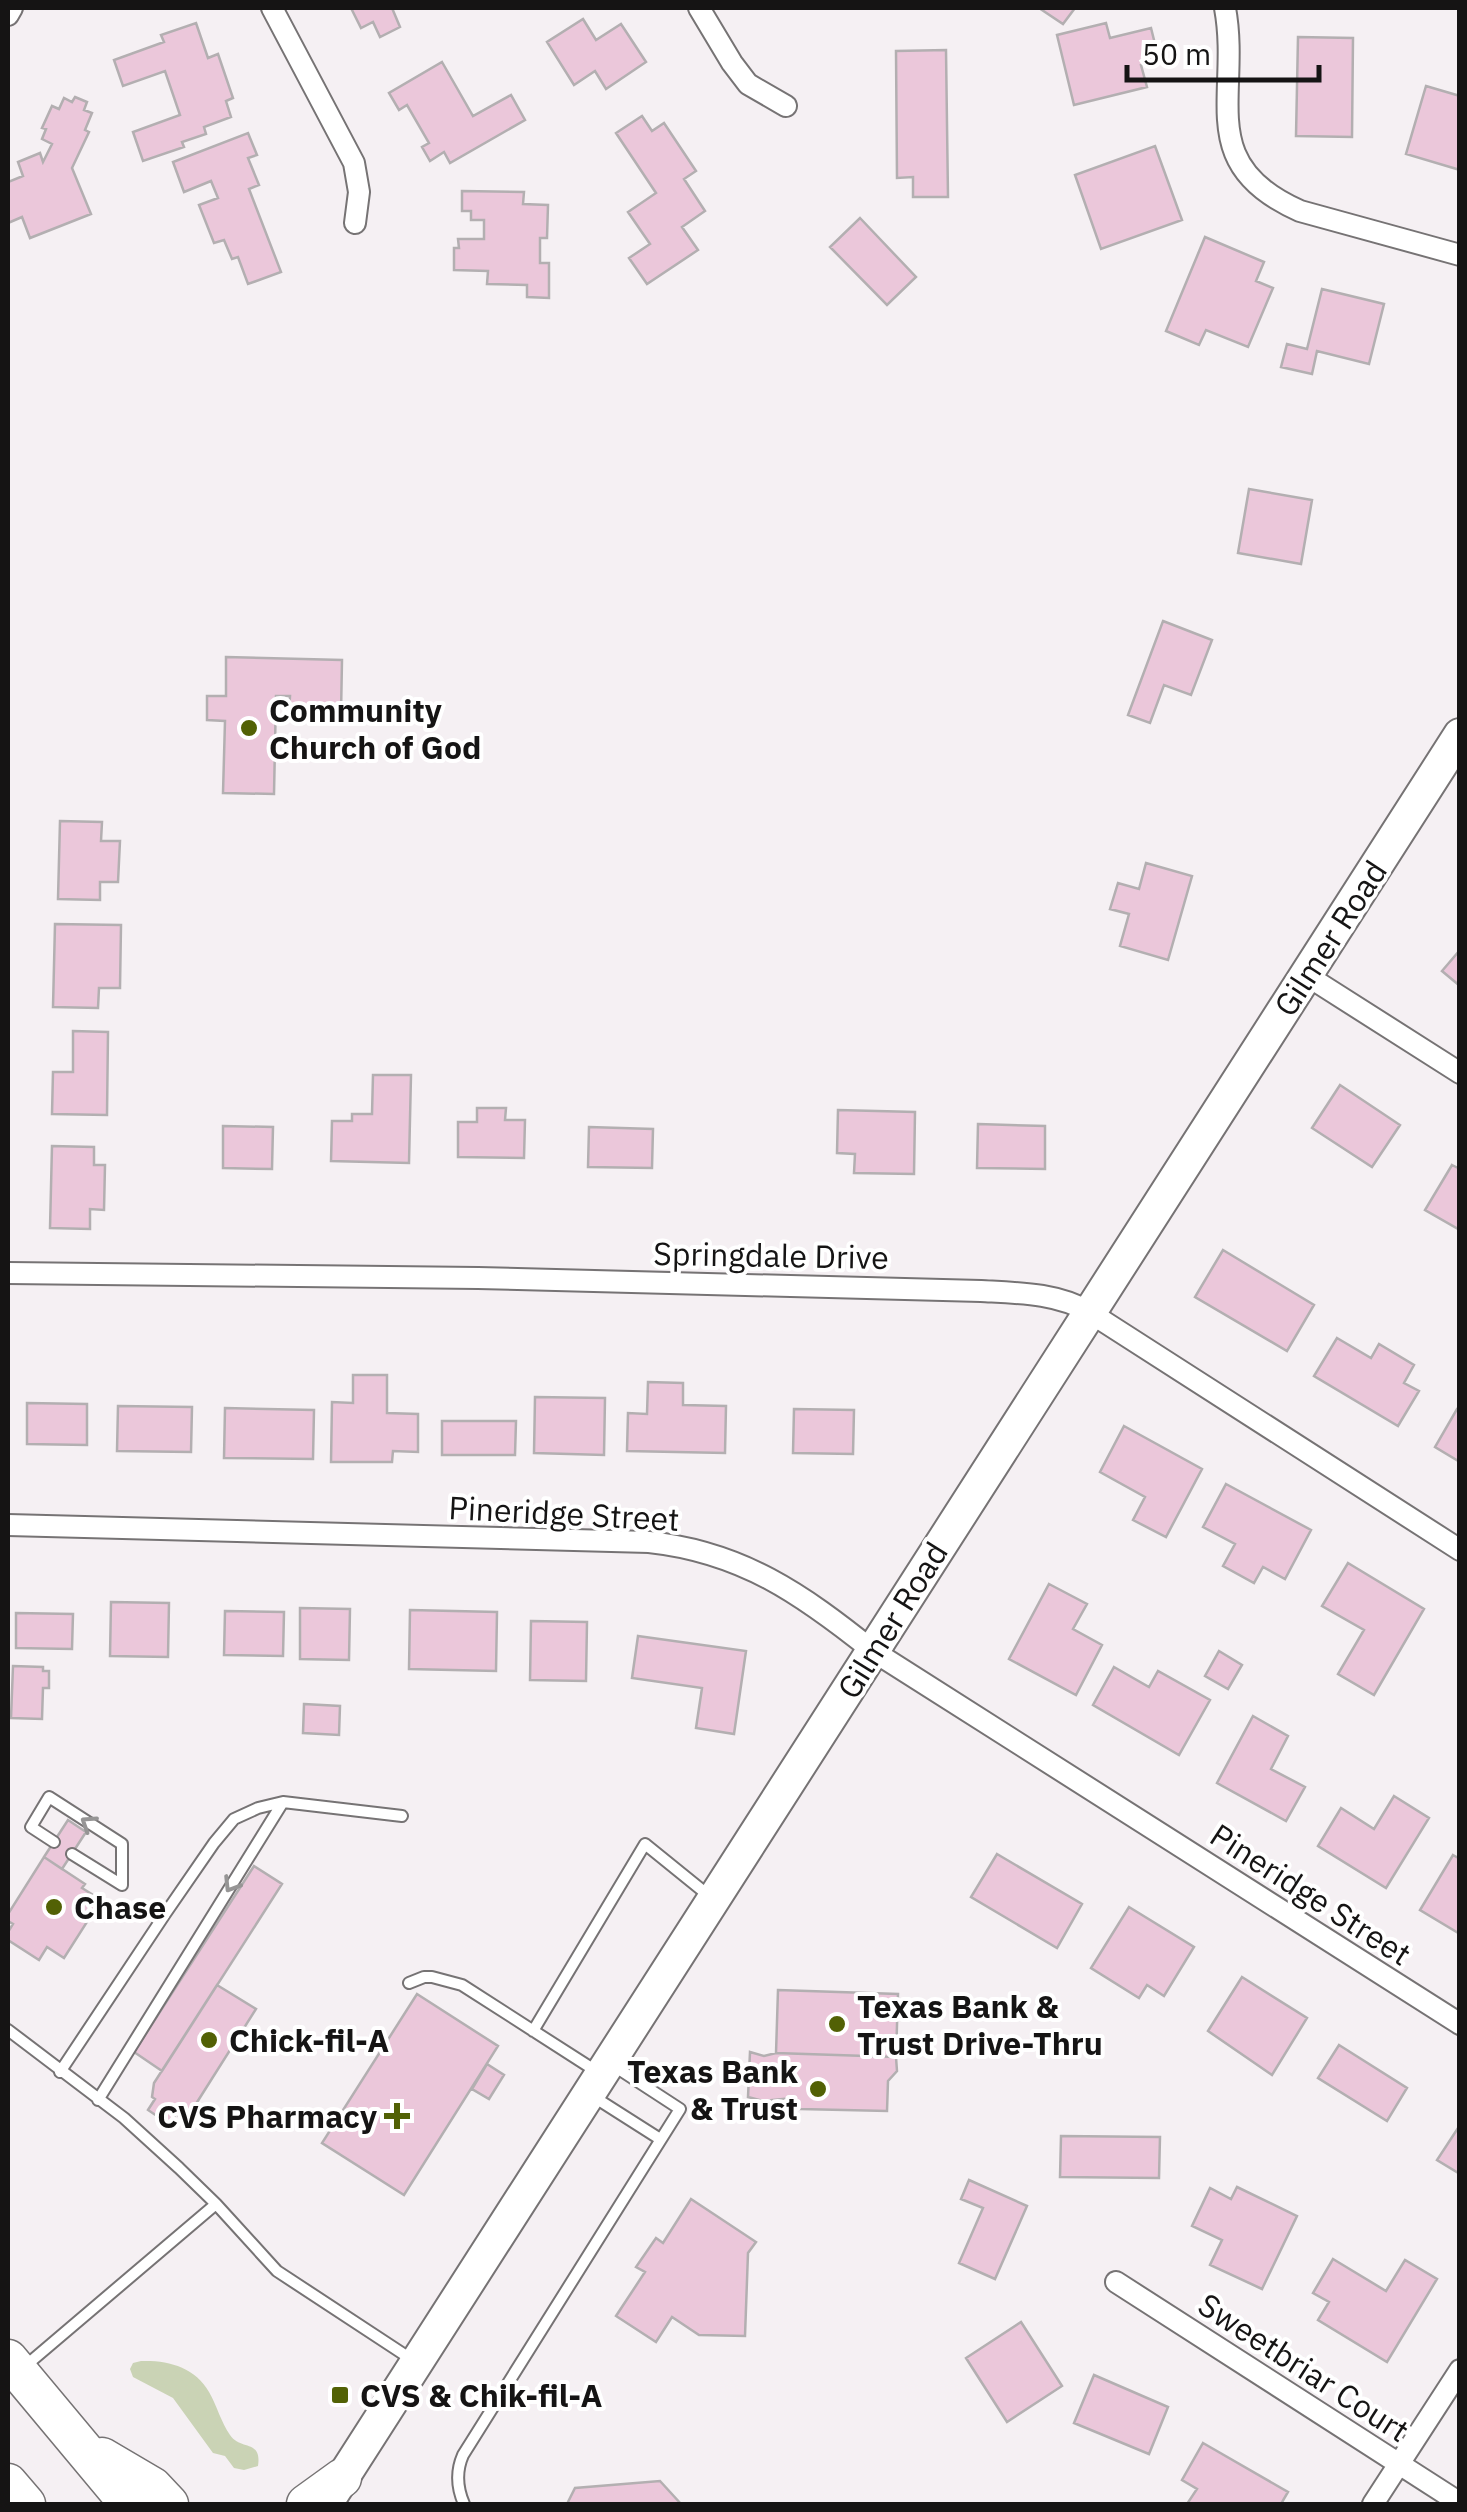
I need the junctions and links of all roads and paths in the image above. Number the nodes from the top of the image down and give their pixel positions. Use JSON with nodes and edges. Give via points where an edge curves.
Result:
{"nodes":[{"id":1,"x":12,"y":8,"type":"edge"},
{"id":2,"x":272,"y":8,"type":"edge"},
{"id":3,"x":700,"y":8,"type":"edge"},
{"id":4,"x":1225,"y":8,"type":"edge"},
{"id":5,"x":8,"y":15,"type":"edge"},
{"id":6,"x":786,"y":106,"type":"dead end"},
{"id":7,"x":355,"y":222,"type":"dead end"},
{"id":8,"x":1460,"y":255,"type":"edge"},
{"id":9,"x":1460,"y":735,"type":"edge"},
{"id":10,"x":1306,"y":976,"type":"junction"},
{"id":11,"x":1460,"y":1073,"type":"edge"},
{"id":12,"x":8,"y":1273,"type":"edge"},
{"id":13,"x":1090,"y":1312,"type":"junction"},
{"id":14,"x":8,"y":1525,"type":"edge"},
{"id":15,"x":1460,"y":1550,"type":"edge"},
{"id":16,"x":873,"y":1651,"type":"junction"},
{"id":17,"x":283,"y":1802,"type":"junction"},
{"id":18,"x":402,"y":1816,"type":"dead end"},
{"id":19,"x":54,"y":1842,"type":"dead end"},
{"id":20,"x":72,"y":1854,"type":"dead end"},
{"id":21,"x":714,"y":1900,"type":"junction"},
{"id":22,"x":408,"y":1983,"type":"dead end"},
{"id":23,"x":1460,"y":2024,"type":"edge"},
{"id":24,"x":8,"y":2030,"type":"edge"},
{"id":25,"x":533,"y":2031,"type":"junction"},
{"id":26,"x":60,"y":2072,"type":"junction"},
{"id":27,"x":600,"y":2077,"type":"junction"},
{"id":28,"x":98,"y":2100,"type":"junction"},
{"id":29,"x":660,"y":2140,"type":"junction"},
{"id":30,"x":216,"y":2204,"type":"junction"},
{"id":31,"x":1116,"y":2282,"type":"dead end"},
{"id":32,"x":416,"y":2362,"type":"junction"},
{"id":33,"x":13,"y":2366,"type":"edge"},
{"id":34,"x":1460,"y":2370,"type":"edge"},
{"id":35,"x":78,"y":2444,"type":"junction"},
{"id":36,"x":1398,"y":2464,"type":"junction"},
{"id":37,"x":8,"y":2484,"type":"edge"},
{"id":38,"x":8,"y":2495,"type":"edge"},
{"id":39,"x":335,"y":2496,"type":"edge"},
{"id":40,"x":1460,"y":2503,"type":"edge"},
{"id":41,"x":11,"y":2504,"type":"edge"},
{"id":42,"x":26,"y":2504,"type":"edge"},
{"id":43,"x":129,"y":2504,"type":"edge"},
{"id":44,"x":168,"y":2504,"type":"edge"},
{"id":45,"x":306,"y":2504,"type":"edge"},
{"id":46,"x":464,"y":2504,"type":"edge"},
{"id":47,"x":1373,"y":2504,"type":"edge"}],
"edges":[{"from":1,"to":5,"type":"street"},
{"from":2,"to":7,"type":"street","via":[[354,163]]},
{"from":3,"to":6,"type":"street","via":[[748,84]]},
{"from":4,"to":8,"type":"street","via":[[1228,134],[1254,182],[1300,212]]},
{"from":9,"to":10,"type":"main road","name":"Gilmer Road"},
{"from":10,"to":11,"type":"street"},
{"from":10,"to":13,"type":"main road","name":"Gilmer Road"},
{"from":12,"to":13,"type":"street","name":"Springdale Drive","via":[[961,1290],[1053,1298]]},
{"from":13,"to":15,"type":"street","name":"Springdale Drive"},
{"from":13,"to":16,"type":"main road","name":"Gilmer Road"},
{"from":14,"to":16,"type":"street","name":"Pineridge Street","via":[[665,1544],[760,1573]]},
{"from":16,"to":21,"type":"main road","name":"Gilmer Road"},
{"from":16,"to":23,"type":"street","name":"Pineridge Street"},
{"from":17,"to":18,"type":"lane"},
{"from":17,"to":26,"type":"lane","via":[[226,1826]]},
{"from":17,"to":28,"type":"lane","one_way":true},
{"from":20,"to":19,"type":"lane","one_way":true,"via":[[122,1886],[122,1844],[49,1798],[31,1827]]},
{"from":21,"to":25,"type":"lane","via":[[645,1844]]},
{"from":21,"to":27,"type":"main road","name":"Gilmer Road"},
{"from":22,"to":25,"type":"lane","via":[[424,1977],[462,1985]]},
{"from":24,"to":26,"type":"lane"},
{"from":25,"to":27,"type":"lane"},
{"from":26,"to":28,"type":"lane"},
{"from":27,"to":29,"type":"lane"},
{"from":27,"to":29,"type":"lane","via":[[680,2108]]},
{"from":27,"to":32,"type":"main road","name":"Gilmer Road"},
{"from":28,"to":30,"type":"lane"},
{"from":29,"to":46,"type":"lane","via":[[463,2455],[458,2480]]},
{"from":30,"to":32,"type":"lane","via":[[277,2271]]},
{"from":30,"to":33,"type":"lane"},
{"from":31,"to":36,"type":"street","name":"Sweetbriar Court"},
{"from":32,"to":39,"type":"main road","name":"Gilmer Road"},
{"from":33,"to":35,"type":"highway"},
{"from":34,"to":36,"type":"street"},
{"from":35,"to":43,"type":"highway"},
{"from":35,"to":44,"type":"highway","via":[[153,2487]]},
{"from":36,"to":40,"type":"street","name":"Sweetbriar Court"},
{"from":36,"to":47,"type":"street"},
{"from":37,"to":42,"type":"highway"},
{"from":38,"to":41,"type":"highway"},
{"from":39,"to":45,"type":"highway"}]}
